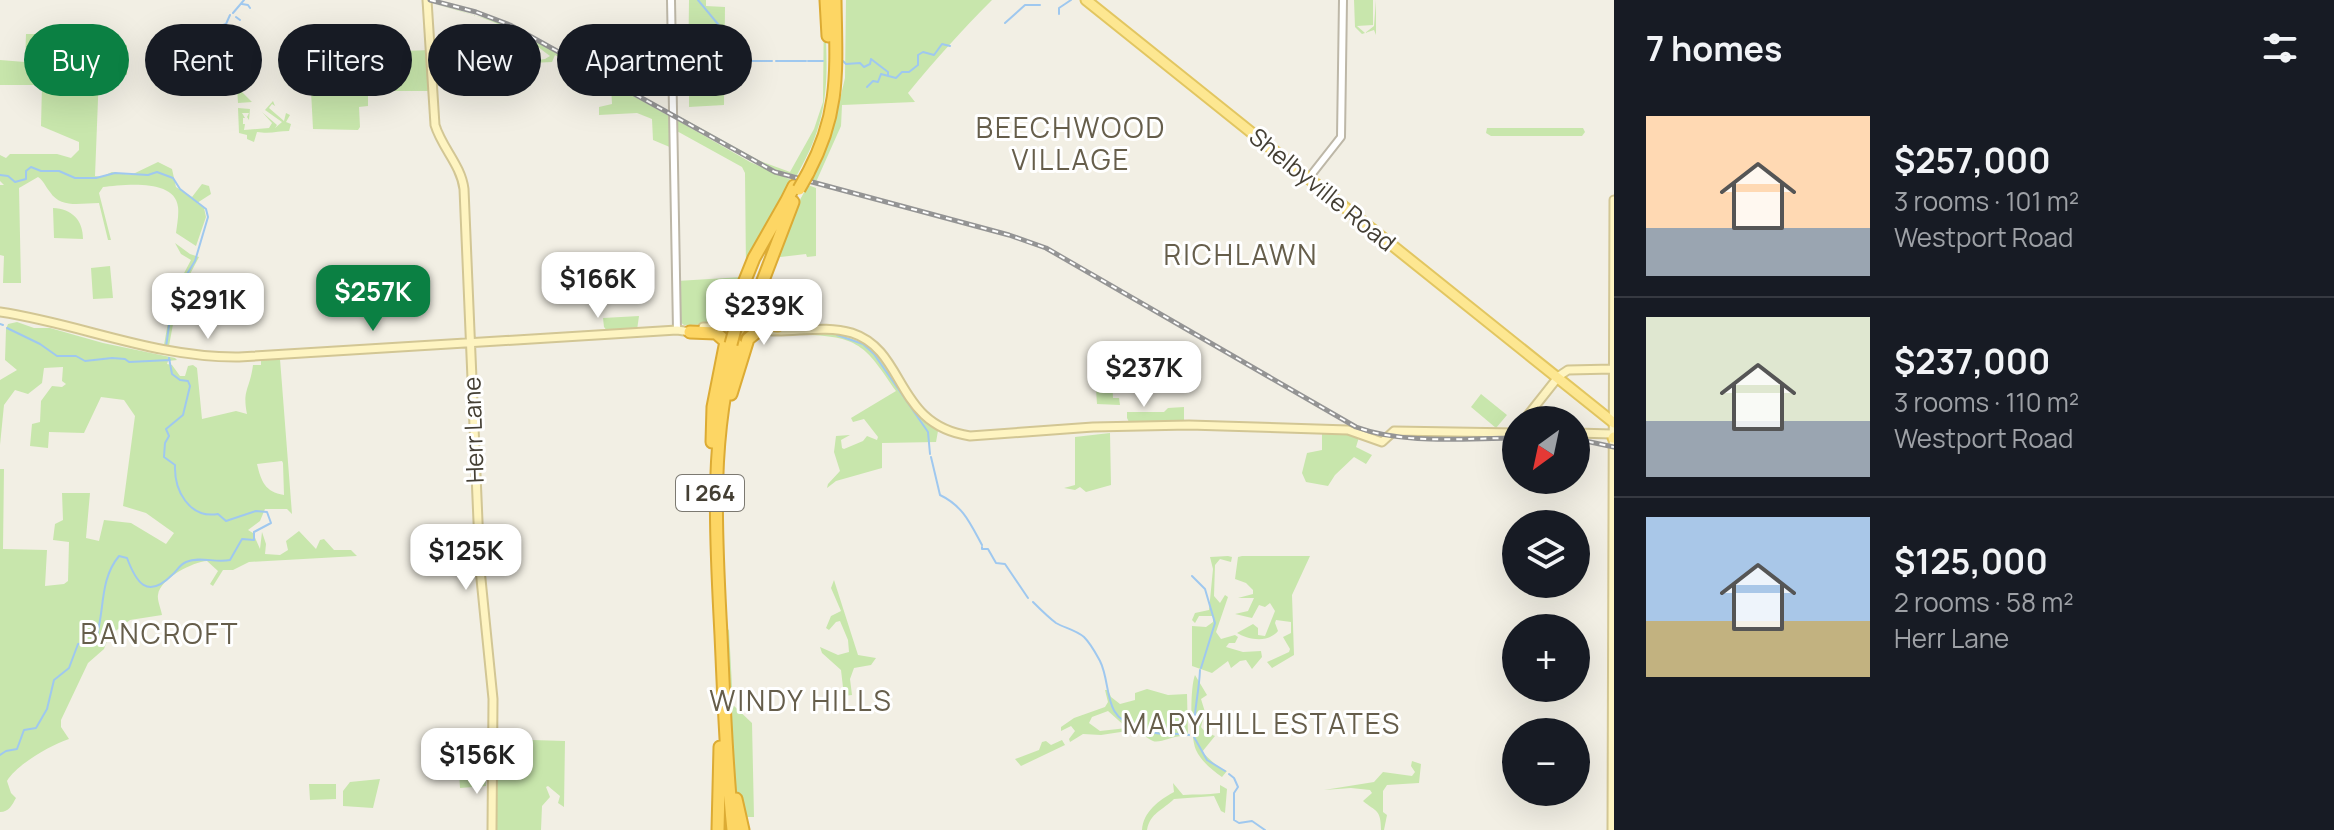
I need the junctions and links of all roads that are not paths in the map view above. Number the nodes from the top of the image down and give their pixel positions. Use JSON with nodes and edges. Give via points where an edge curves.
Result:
{"nodes":[{"id":1,"x":427,"y":0,"type":"edge"},
{"id":2,"x":671,"y":0,"type":"edge"},
{"id":3,"x":833,"y":0,"type":"edge"},
{"id":4,"x":1086,"y":0,"type":"edge"},
{"id":5,"x":1343,"y":0,"type":"edge"},
{"id":6,"x":1308,"y":179,"type":"junction"},
{"id":7,"x":1614,"y":200,"type":"edge"},
{"id":8,"x":0,"y":312,"type":"edge"},
{"id":9,"x":742,"y":313,"type":"junction"},
{"id":10,"x":718,"y":327,"type":"junction"},
{"id":11,"x":778,"y":327,"type":"junction"},
{"id":12,"x":738,"y":329,"type":"junction"},
{"id":13,"x":801,"y":330,"type":"junction"},
{"id":14,"x":683,"y":331,"type":"junction"},
{"id":15,"x":758,"y":331,"type":"junction"},
{"id":16,"x":470,"y":343,"type":"junction"},
{"id":17,"x":733,"y":347,"type":"junction"},
{"id":18,"x":1613,"y":369,"type":"edge"},
{"id":19,"x":1557,"y":379,"type":"junction"},
{"id":20,"x":1535,"y":406,"type":"edge"},
{"id":21,"x":1613,"y":431,"type":"edge"},
{"id":22,"x":1502,"y":432,"type":"edge"},
{"id":23,"x":1590,"y":434,"type":"edge"},
{"id":24,"x":1612,"y":452,"type":"edge"},
{"id":25,"x":724,"y":741,"type":"junction"},
{"id":26,"x":492,"y":830,"type":"edge"},
{"id":27,"x":718,"y":830,"type":"edge"},
{"id":28,"x":730,"y":830,"type":"edge"},
{"id":29,"x":743,"y":830,"type":"edge"},
{"id":30,"x":1612,"y":830,"type":"edge"}],
"edges":[{"from":1,"to":16,"type":"main road","name":"Herr Lane","via":[[437,132],[463,181]]},
{"from":2,"to":14,"type":"street"},
{"from":3,"to":9,"type":"highway","number":"I 264","bridge":true,"via":[[833,63],[825,119],[805,172],[762,250]]},
{"from":4,"to":6,"type":"main road","name":"Shelbyville Road"},
{"from":5,"to":6,"type":"street","via":[[1341,135]]},
{"from":6,"to":19,"type":"main road","name":"Shelbyville Road"},
{"from":7,"to":18,"type":"main road"},
{"from":8,"to":16,"type":"main road","via":[[149,349],[203,356]]},
{"from":9,"to":10,"type":"highway"},
{"from":9,"to":11,"type":"highway","via":[[759,324]]},
{"from":9,"to":12,"type":"highway"},
{"from":9,"to":12,"type":"highway"},
{"from":9,"to":17,"type":"highway","number":"I 264","bridge":true},
{"from":10,"to":12,"type":"main road"},
{"from":10,"to":14,"type":"main road"},
{"from":11,"to":12,"type":"main road"},
{"from":11,"to":13,"type":"main road"},
{"from":12,"to":14,"type":"main road"},
{"from":12,"to":15,"type":"main road"},
{"from":12,"to":17,"type":"highway"},
{"from":12,"to":17,"type":"highway","via":[[743,339]]},
{"from":13,"to":15,"type":"main road"},
{"from":13,"to":22,"type":"main road","via":[[844,331],[866,339],[933,424],[982,436],[1150,425],[1282,425],[1355,431],[1382,442],[1394,431]]},
{"from":14,"to":16,"type":"main road"},
{"from":14,"to":17,"type":"highway","via":[[716,333]]},
{"from":15,"to":17,"type":"highway"},
{"from":16,"to":26,"type":"main road","name":"Herr Lane","via":[[480,566],[493,706]]},
{"from":17,"to":25,"type":"highway","number":"I 264","via":[[717,406],[711,530]]},
{"from":18,"to":19,"type":"main road","via":[[1571,369]]},
{"from":18,"to":21,"type":"main road"},
{"from":19,"to":20,"type":"main road"},
{"from":19,"to":21,"type":"main road","name":"Shelbyville Road"},
{"from":21,"to":23,"type":"main road"},
{"from":21,"to":24,"type":"main road"},
{"from":24,"to":30,"type":"main road"},
{"from":25,"to":27,"type":"highway"},
{"from":25,"to":28,"type":"highway","number":"I 264"},
{"from":25,"to":29,"type":"highway"}]}
